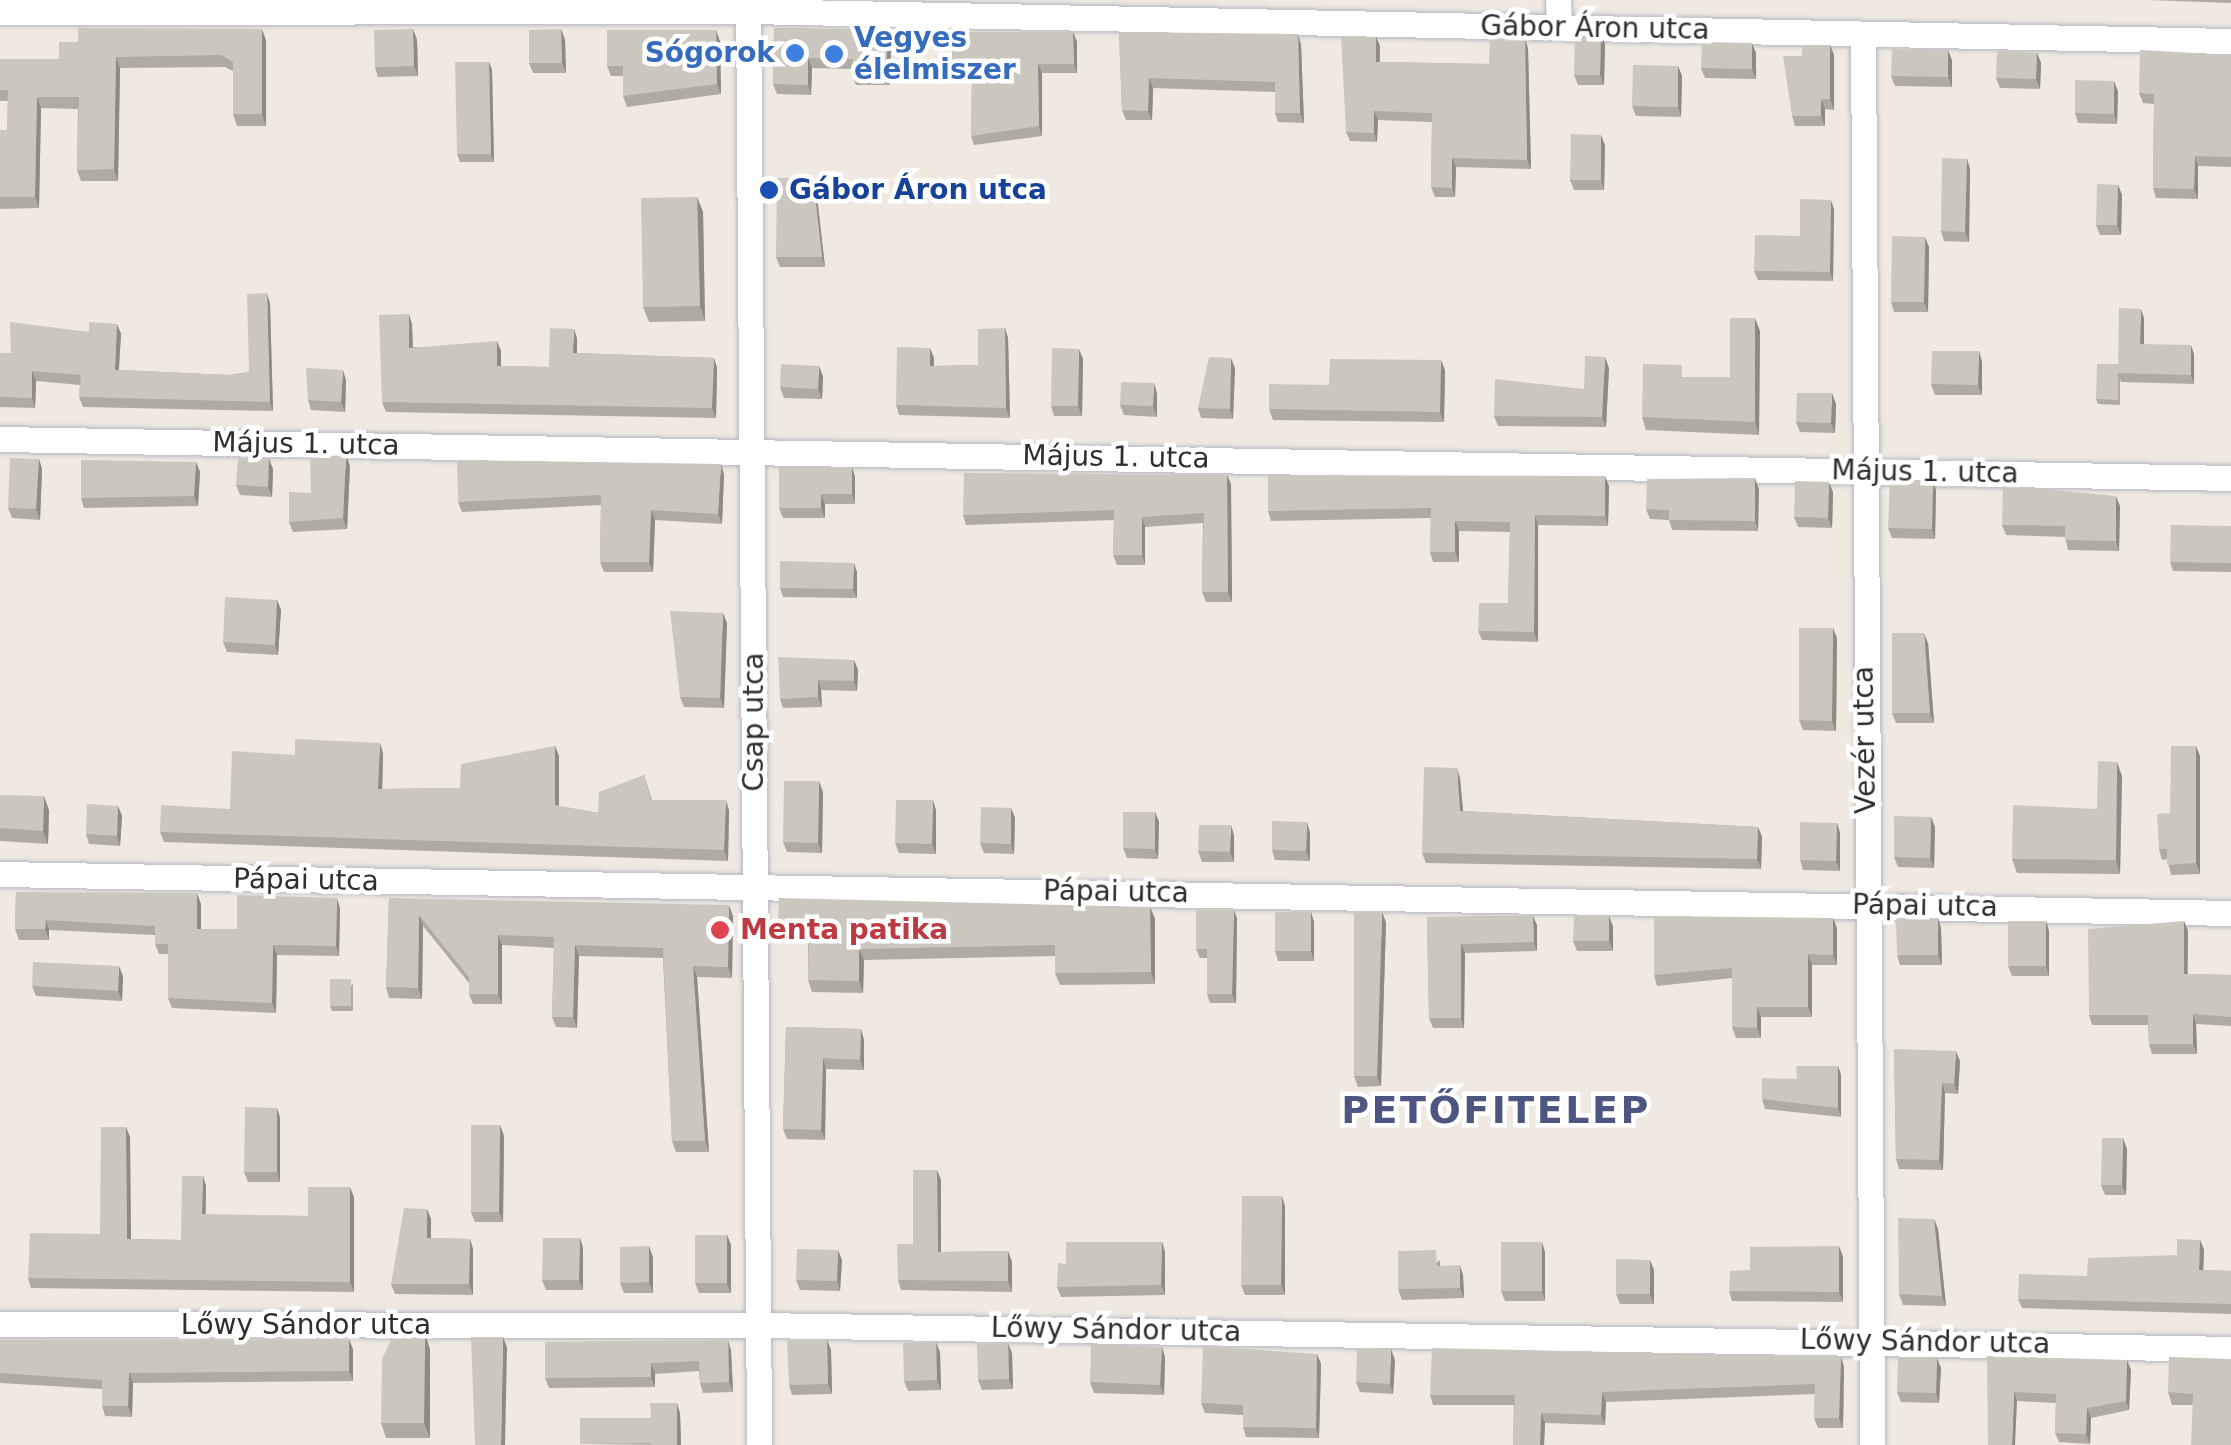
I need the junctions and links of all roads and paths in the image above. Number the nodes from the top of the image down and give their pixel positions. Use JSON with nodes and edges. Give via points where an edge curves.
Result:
{"nodes":[{"id":1,"x":1558,"y":0,"type":"edge"},
{"id":2,"x":748,"y":6,"type":"edge"},
{"id":3,"x":0,"y":12,"type":"edge"},
{"id":4,"x":1559,"y":27,"type":"junction"},
{"id":5,"x":1863,"y":34,"type":"junction"},
{"id":6,"x":2231,"y":41,"type":"edge"},
{"id":7,"x":0,"y":439,"type":"edge"},
{"id":8,"x":752,"y":450,"type":"junction"},
{"id":9,"x":1862,"y":471,"type":"junction"},
{"id":10,"x":2231,"y":478,"type":"edge"},
{"id":11,"x":0,"y":874,"type":"edge"},
{"id":12,"x":755,"y":888,"type":"junction"},
{"id":13,"x":1866,"y":904,"type":"junction"},
{"id":14,"x":2231,"y":913,"type":"edge"},
{"id":15,"x":0,"y":1324,"type":"edge"},
{"id":16,"x":758,"y":1325,"type":"junction"},
{"id":17,"x":1873,"y":1340,"type":"junction"},
{"id":18,"x":2231,"y":1348,"type":"edge"},
{"id":19,"x":759,"y":1445,"type":"edge"},
{"id":20,"x":1872,"y":1445,"type":"edge"}],
"edges":[{"from":1,"to":4,"type":"street"},
{"from":2,"to":3,"type":"street","name":"Gábor Áron utca"},
{"from":2,"to":4,"type":"street","name":"Gábor Áron utca"},
{"from":2,"to":8,"type":"street","name":"Csap utca"},
{"from":4,"to":5,"type":"street","name":"Gábor Áron utca"},
{"from":5,"to":6,"type":"street","name":"Gábor Áron utca"},
{"from":5,"to":9,"type":"street","name":"Vezér utca"},
{"from":7,"to":8,"type":"street","name":"Május 1. utca"},
{"from":8,"to":9,"type":"street","name":"Május 1. utca"},
{"from":8,"to":12,"type":"street","name":"Csap utca"},
{"from":9,"to":10,"type":"street","name":"Május 1. utca"},
{"from":9,"to":13,"type":"street","name":"Vezér utca"},
{"from":11,"to":12,"type":"street","name":"Pápai utca"},
{"from":12,"to":13,"type":"street","name":"Pápai utca"},
{"from":12,"to":16,"type":"street","name":"Csap utca"},
{"from":13,"to":14,"type":"street","name":"Pápai utca"},
{"from":13,"to":17,"type":"street","name":"Vezér utca"},
{"from":15,"to":16,"type":"street","name":"Lőwy Sándor utca"},
{"from":16,"to":17,"type":"street","name":"Lőwy Sándor utca"},
{"from":16,"to":19,"type":"street","name":"Csap utca"},
{"from":17,"to":18,"type":"street","name":"Lőwy Sándor utca"},
{"from":17,"to":20,"type":"street","name":"Vezér utca"}]}
